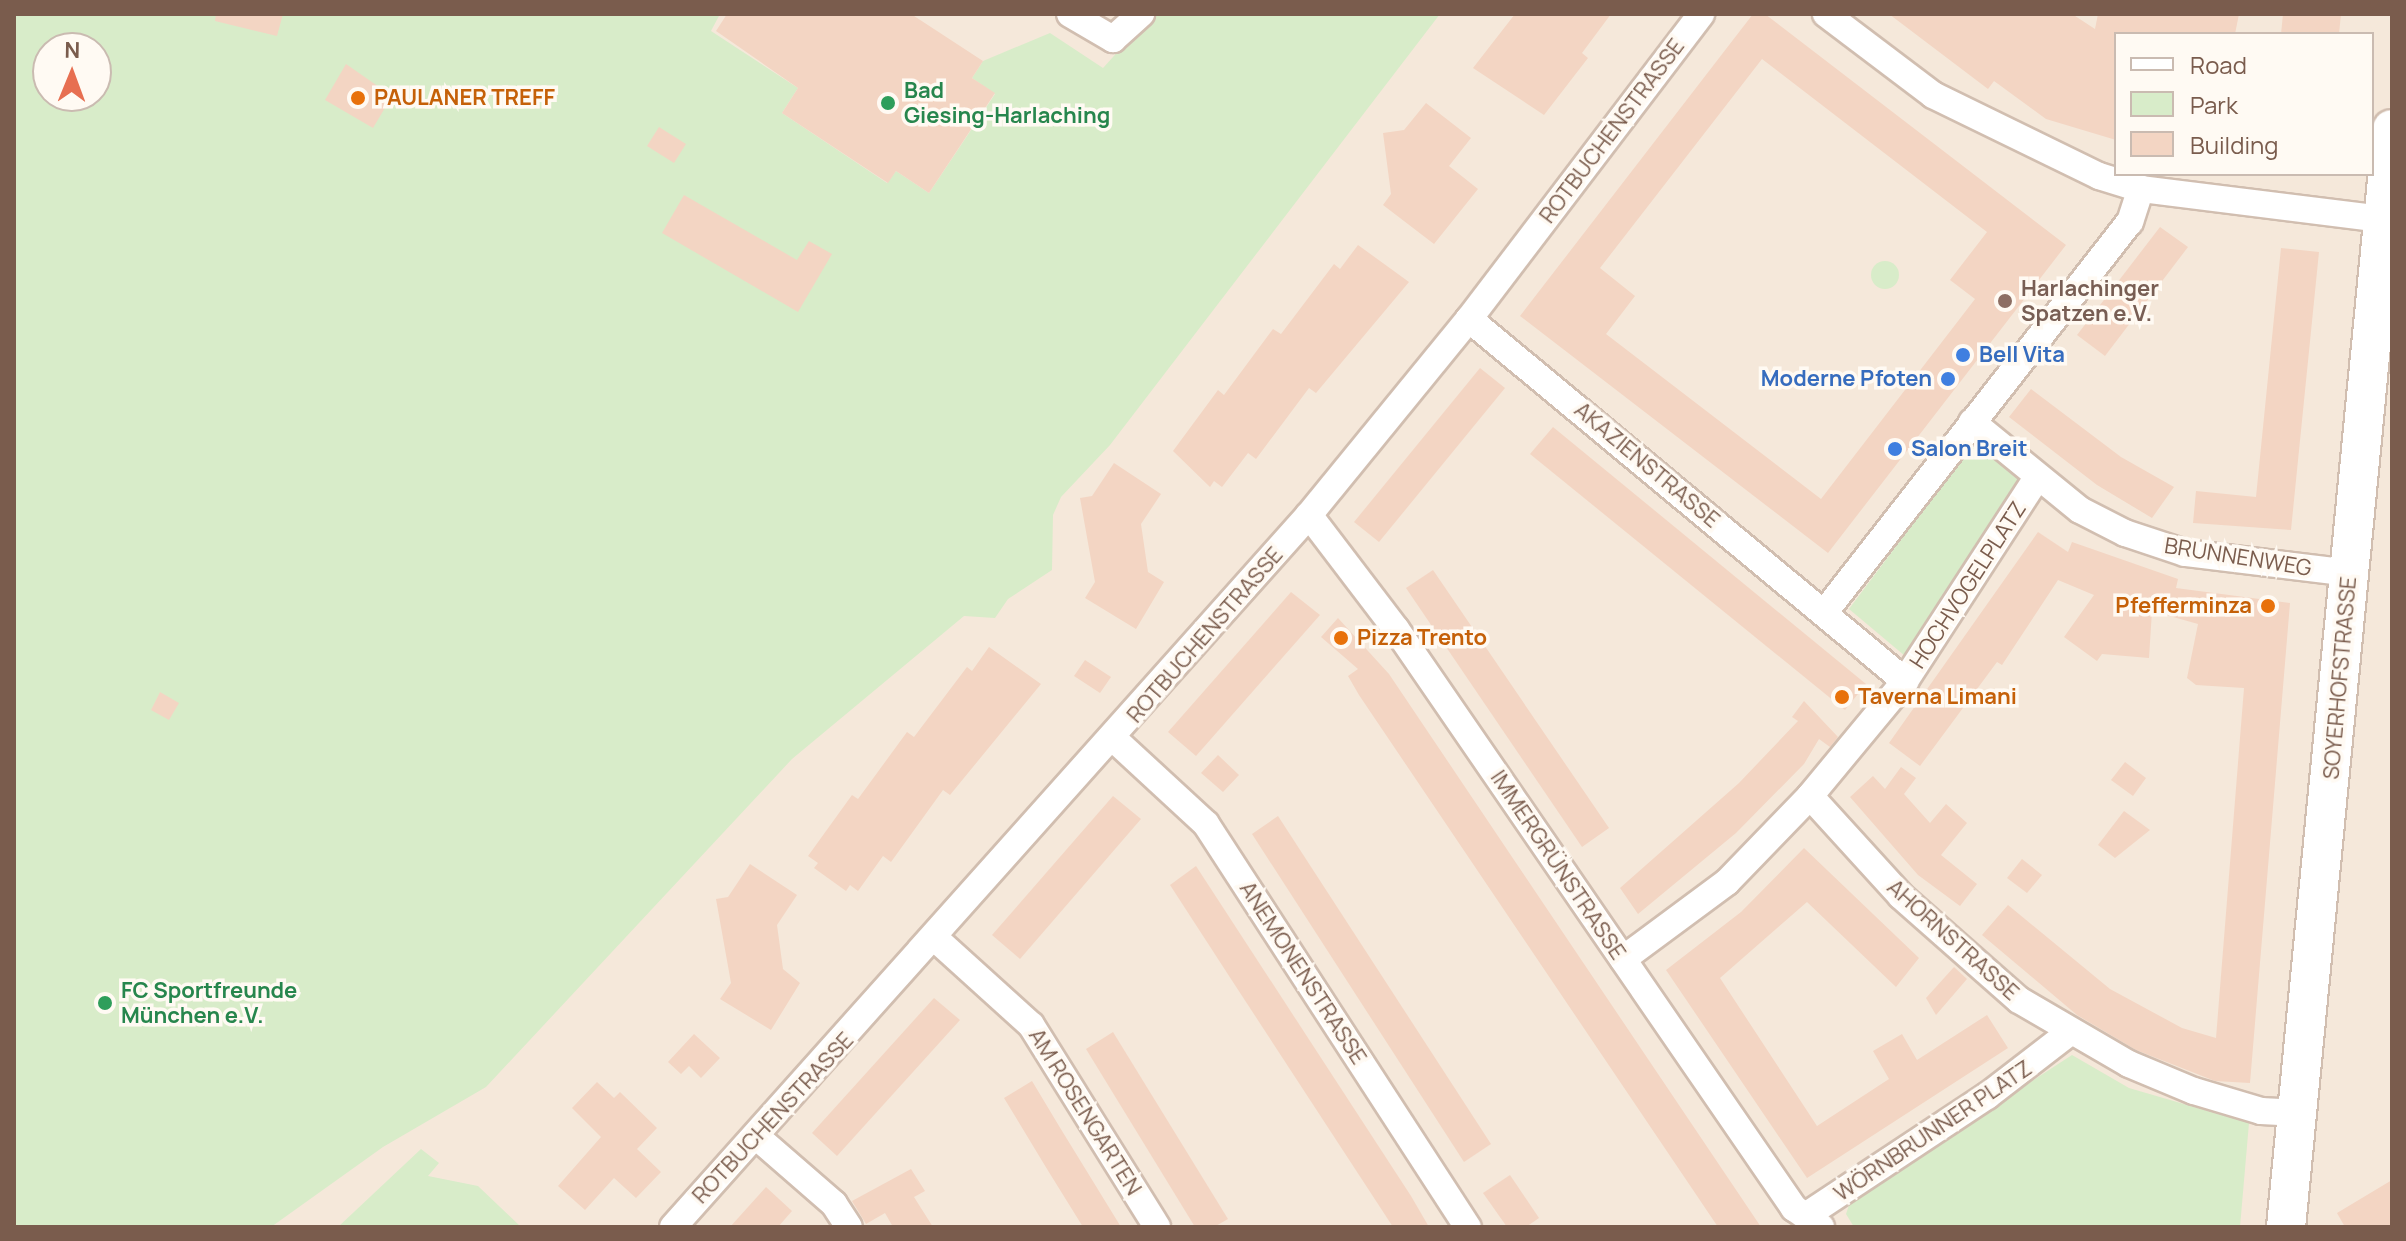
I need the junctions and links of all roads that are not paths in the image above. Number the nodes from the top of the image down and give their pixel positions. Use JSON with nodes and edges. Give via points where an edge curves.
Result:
{"nodes":[{"id":1,"x":1070,"y":14,"type":"edge"},
{"id":2,"x":1141,"y":14,"type":"edge"},
{"id":3,"x":1701,"y":14,"type":"edge"},
{"id":4,"x":1826,"y":14,"type":"edge"},
{"id":5,"x":2392,"y":129,"type":"edge"},
{"id":6,"x":2141,"y":189,"type":"junction"},
{"id":7,"x":2383,"y":219,"type":"junction"},
{"id":8,"x":1469,"y":319,"type":"junction"},
{"id":9,"x":1972,"y":422,"type":"junction"},
{"id":10,"x":2037,"y":478,"type":"junction"},
{"id":11,"x":1309,"y":515,"type":"junction"},
{"id":12,"x":2350,"y":573,"type":"junction"},
{"id":13,"x":1824,"y":613,"type":"junction"},
{"id":14,"x":1905,"y":681,"type":"junction"},
{"id":15,"x":1114,"y":739,"type":"junction"},
{"id":16,"x":1810,"y":796,"type":"junction"},
{"id":17,"x":936,"y":939,"type":"junction"},
{"id":18,"x":1623,"y":959,"type":"junction"},
{"id":19,"x":2070,"y":1032,"type":"junction"},
{"id":20,"x":2299,"y":1113,"type":"junction"},
{"id":21,"x":757,"y":1137,"type":"junction"},
{"id":22,"x":1814,"y":1221,"type":"edge"},
{"id":23,"x":673,"y":1227,"type":"edge"},
{"id":24,"x":849,"y":1227,"type":"edge"},
{"id":25,"x":1157,"y":1227,"type":"edge"},
{"id":26,"x":1468,"y":1227,"type":"edge"},
{"id":27,"x":2286,"y":1227,"type":"edge"}],
"edges":[{"from":1,"to":2,"type":"street","via":[[1113,39]]},
{"from":3,"to":8,"type":"street","name":"ROTBUCHENSTRASSE"},
{"from":4,"to":6,"type":"street","via":[[1933,95],[1985,125],[2052,158]]},
{"from":5,"to":7,"type":"main road","name":"SOYERHOFSTRASSE"},
{"from":6,"to":7,"type":"street"},
{"from":6,"to":9,"type":"street","via":[[2130,222]]},
{"from":7,"to":12,"type":"main road","name":"SOYERHOFSTRASSE"},
{"from":8,"to":11,"type":"street","name":"ROTBUCHENSTRASSE"},
{"from":8,"to":13,"type":"street","name":"AKAZIENSTRASSE"},
{"from":9,"to":10,"type":"street","name":"BRUNNENWEG"},
{"from":9,"to":13,"type":"street"},
{"from":10,"to":12,"type":"street","name":"BRUNNENWEG","via":[[2101,522],[2152,544]]},
{"from":10,"to":14,"type":"street","name":"HOCHVOGELPLATZ"},
{"from":11,"to":15,"type":"street","name":"ROTBUCHENSTRASSE"},
{"from":11,"to":18,"type":"street","name":"IMMERGRÜNSTRASSE","via":[[1329,534]]},
{"from":12,"to":20,"type":"main road","name":"SOYERHOFSTRASSE"},
{"from":13,"to":14,"type":"street","name":"HOCHVOGELPLATZ"},
{"from":14,"to":16,"type":"street"},
{"from":15,"to":17,"type":"street","name":"ROTBUCHENSTRASSE"},
{"from":15,"to":26,"type":"street","name":"ANEMONENSTRASSE","via":[[1206,824]]},
{"from":16,"to":18,"type":"street","via":[[1727,882]]},
{"from":16,"to":19,"type":"street","name":"AHORNSTRASSE","via":[[1963,954]]},
{"from":17,"to":21,"type":"street","name":"ROTBUCHENSTRASSE"},
{"from":17,"to":25,"type":"street","name":"AM ROSENGARTEN","via":[[1031,1025]]},
{"from":18,"to":22,"type":"street","name":"IMMERGRÜNSTRASSE","via":[[1794,1208]]},
{"from":19,"to":20,"type":"street","name":"AHORNSTRASSE","via":[[2194,1091],[2261,1111]]},
{"from":19,"to":22,"type":"street","name":"WÖRNBRUNNER PLATZ"},
{"from":20,"to":27,"type":"main road","name":"SOYERHOFSTRASSE"},
{"from":21,"to":23,"type":"street","name":"ROTBUCHENSTRASSE"},
{"from":21,"to":24,"type":"street","via":[[834,1204]]}]}
